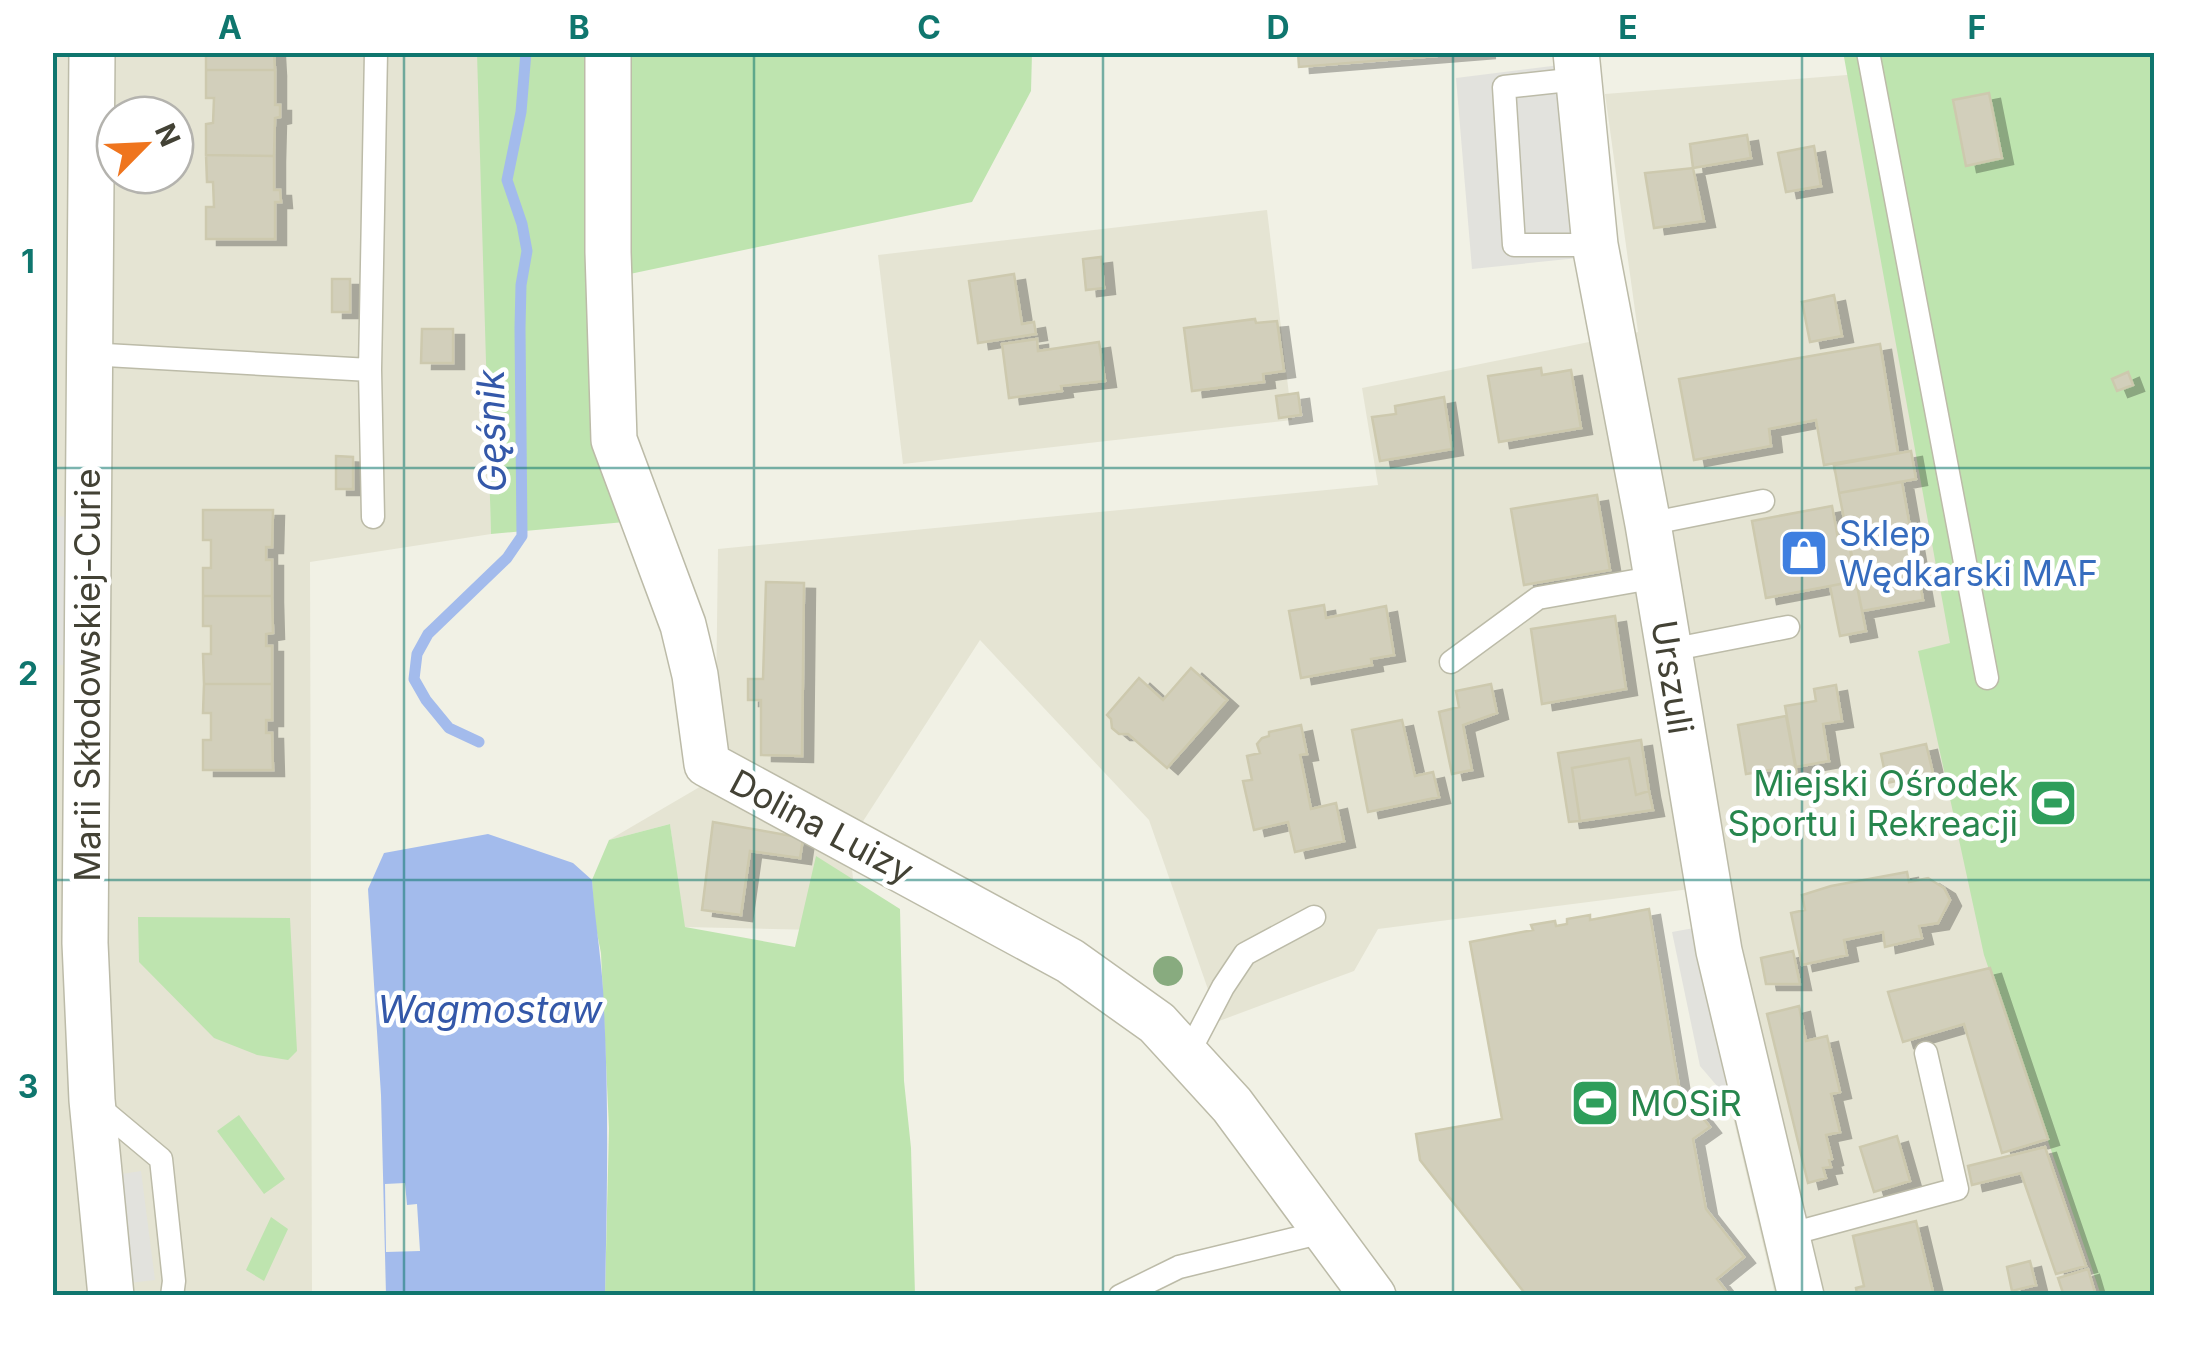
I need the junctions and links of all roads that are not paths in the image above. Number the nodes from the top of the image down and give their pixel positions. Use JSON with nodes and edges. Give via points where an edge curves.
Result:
{"nodes":[{"id":1,"x":92,"y":52,"type":"edge"},
{"id":2,"x":376,"y":52,"type":"edge"},
{"id":3,"x":608,"y":52,"type":"edge"},
{"id":4,"x":1868,"y":52,"type":"edge"},
{"id":5,"x":1577,"y":66,"type":"edge"},
{"id":6,"x":1595,"y":245,"type":"junction"},
{"id":7,"x":71,"y":307,"type":"edge"},
{"id":8,"x":88,"y":354,"type":"junction"},
{"id":9,"x":370,"y":370,"type":"junction"},
{"id":10,"x":1763,"y":501,"type":"dead end"},
{"id":11,"x":373,"y":517,"type":"dead end"},
{"id":12,"x":1648,"y":524,"type":"junction"},
{"id":13,"x":1657,"y":577,"type":"junction"},
{"id":14,"x":1788,"y":626,"type":"dead end"},
{"id":15,"x":1670,"y":650,"type":"junction"},
{"id":16,"x":1451,"y":662,"type":"dead end"},
{"id":17,"x":1987,"y":678,"type":"dead end"},
{"id":18,"x":1314,"y":917,"type":"dead end"},
{"id":19,"x":1926,"y":1053,"type":"dead end"},
{"id":20,"x":1187,"y":1056,"type":"junction"},
{"id":21,"x":92,"y":1100,"type":"junction"},
{"id":22,"x":1323,"y":1232,"type":"junction"},
{"id":23,"x":1787,"y":1236,"type":"junction"},
{"id":24,"x":111,"y":1296,"type":"edge"},
{"id":25,"x":172,"y":1296,"type":"edge"},
{"id":26,"x":1120,"y":1296,"type":"edge"},
{"id":27,"x":1372,"y":1296,"type":"edge"},
{"id":28,"x":1801,"y":1296,"type":"edge"}],
"edges":[{"from":1,"to":7,"type":"street","name":"Marii Skłodowskiej-Curie"},
{"from":2,"to":9,"type":"lane"},
{"from":3,"to":20,"type":"street","name":"Dolina Luizy","via":[[614,440],[683,625],[707,764],[1070,960],[1158,1023]]},
{"from":4,"to":17,"type":"lane"},
{"from":5,"to":6,"type":"street","name":"Urszuli"},
{"from":5,"to":6,"type":"lane","via":[[1504,88],[1514,245]]},
{"from":6,"to":12,"type":"street","name":"Urszuli"},
{"from":7,"to":8,"type":"street","name":"Marii Skłodowskiej-Curie"},
{"from":8,"to":9,"type":"lane"},
{"from":8,"to":21,"type":"street","name":"Marii Skłodowskiej-Curie","via":[[85,862]]},
{"from":9,"to":11,"type":"lane"},
{"from":10,"to":12,"type":"lane"},
{"from":12,"to":13,"type":"street","name":"Urszuli"},
{"from":13,"to":15,"type":"street","name":"Urszuli"},
{"from":13,"to":16,"type":"lane","via":[[1538,598]]},
{"from":14,"to":15,"type":"lane"},
{"from":15,"to":23,"type":"street","name":"Urszuli","via":[[1719,951]]},
{"from":18,"to":20,"type":"lane","via":[[1245,954]]},
{"from":19,"to":23,"type":"lane","via":[[1958,1188]]},
{"from":20,"to":22,"type":"street","name":"Dolina Luizy","via":[[1232,1105]]},
{"from":21,"to":24,"type":"street","name":"Marii Skłodowskiej-Curie"},
{"from":21,"to":25,"type":"lane","via":[[160,1159]]},
{"from":22,"to":26,"type":"lane","via":[[1180,1267]]},
{"from":22,"to":27,"type":"street","name":"Dolina Luizy"},
{"from":23,"to":28,"type":"street","name":"Urszuli"}]}
